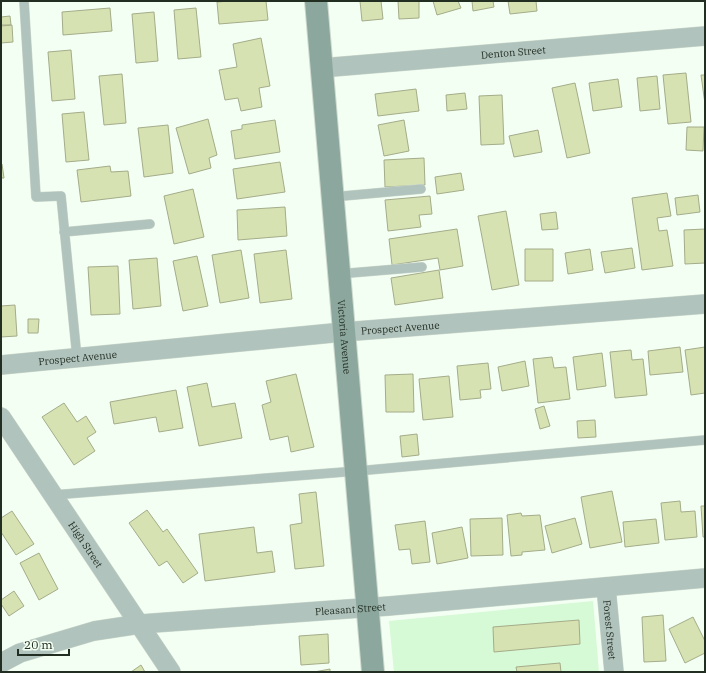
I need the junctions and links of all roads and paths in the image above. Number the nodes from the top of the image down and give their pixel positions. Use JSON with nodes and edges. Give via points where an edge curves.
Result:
{"nodes":[{"id":1,"x":24,"y":1,"type":"edge"},
{"id":2,"x":316,"y":1,"type":"edge"},
{"id":3,"x":705,"y":36,"type":"edge"},
{"id":4,"x":321,"y":68,"type":"junction"},
{"id":5,"x":421,"y":189,"type":"dead end"},
{"id":6,"x":332,"y":197,"type":"junction"},
{"id":7,"x":150,"y":224,"type":"dead end"},
{"id":8,"x":64,"y":232,"type":"junction"},
{"id":9,"x":422,"y":267,"type":"dead end"},
{"id":10,"x":338,"y":274,"type":"junction"},
{"id":11,"x":705,"y":304,"type":"edge"},
{"id":12,"x":343,"y":332,"type":"junction"},
{"id":13,"x":76,"y":358,"type":"junction"},
{"id":14,"x":1,"y":365,"type":"edge"},
{"id":15,"x":1,"y":417,"type":"edge"},
{"id":16,"x":705,"y":440,"type":"edge"},
{"id":17,"x":357,"y":471,"type":"junction"},
{"id":18,"x":53,"y":495,"type":"junction"},
{"id":19,"x":705,"y":578,"type":"edge"},
{"id":20,"x":606,"y":587,"type":"junction"},
{"id":21,"x":368,"y":608,"type":"junction"},
{"id":22,"x":140,"y":624,"type":"junction"},
{"id":23,"x":1,"y":663,"type":"edge"},
{"id":24,"x":171,"y":672,"type":"edge"},
{"id":25,"x":373,"y":672,"type":"edge"},
{"id":26,"x":614,"y":672,"type":"edge"}],
"edges":[{"from":1,"to":8,"type":"lane","via":[[36,197],[61,196]]},
{"from":2,"to":4,"type":"street","name":"Victoria Avenue"},
{"from":3,"to":4,"type":"street","name":"Denton Street"},
{"from":4,"to":6,"type":"street","name":"Victoria Avenue"},
{"from":5,"to":6,"type":"lane"},
{"from":6,"to":10,"type":"street","name":"Victoria Avenue"},
{"from":7,"to":8,"type":"lane"},
{"from":8,"to":13,"type":"lane"},
{"from":9,"to":10,"type":"lane"},
{"from":10,"to":12,"type":"street","name":"Victoria Avenue"},
{"from":11,"to":12,"type":"street","name":"Prospect Avenue"},
{"from":12,"to":13,"type":"street","name":"Prospect Avenue"},
{"from":12,"to":17,"type":"street","name":"Victoria Avenue"},
{"from":13,"to":14,"type":"street","name":"Prospect Avenue"},
{"from":15,"to":18,"type":"street","name":"High Street"},
{"from":16,"to":17,"type":"lane"},
{"from":17,"to":18,"type":"lane"},
{"from":17,"to":21,"type":"street","name":"Victoria Avenue"},
{"from":18,"to":22,"type":"street","name":"High Street"},
{"from":19,"to":20,"type":"street","name":"Pleasant Street"},
{"from":20,"to":21,"type":"street","name":"Pleasant Street"},
{"from":20,"to":26,"type":"street","name":"Forest Street"},
{"from":21,"to":22,"type":"street","name":"Pleasant Street"},
{"from":21,"to":25,"type":"street","name":"Victoria Avenue"},
{"from":22,"to":23,"type":"street","name":"Pleasant Street","via":[[94,631],[20,653]]},
{"from":22,"to":24,"type":"street","name":"High Street"}]}
